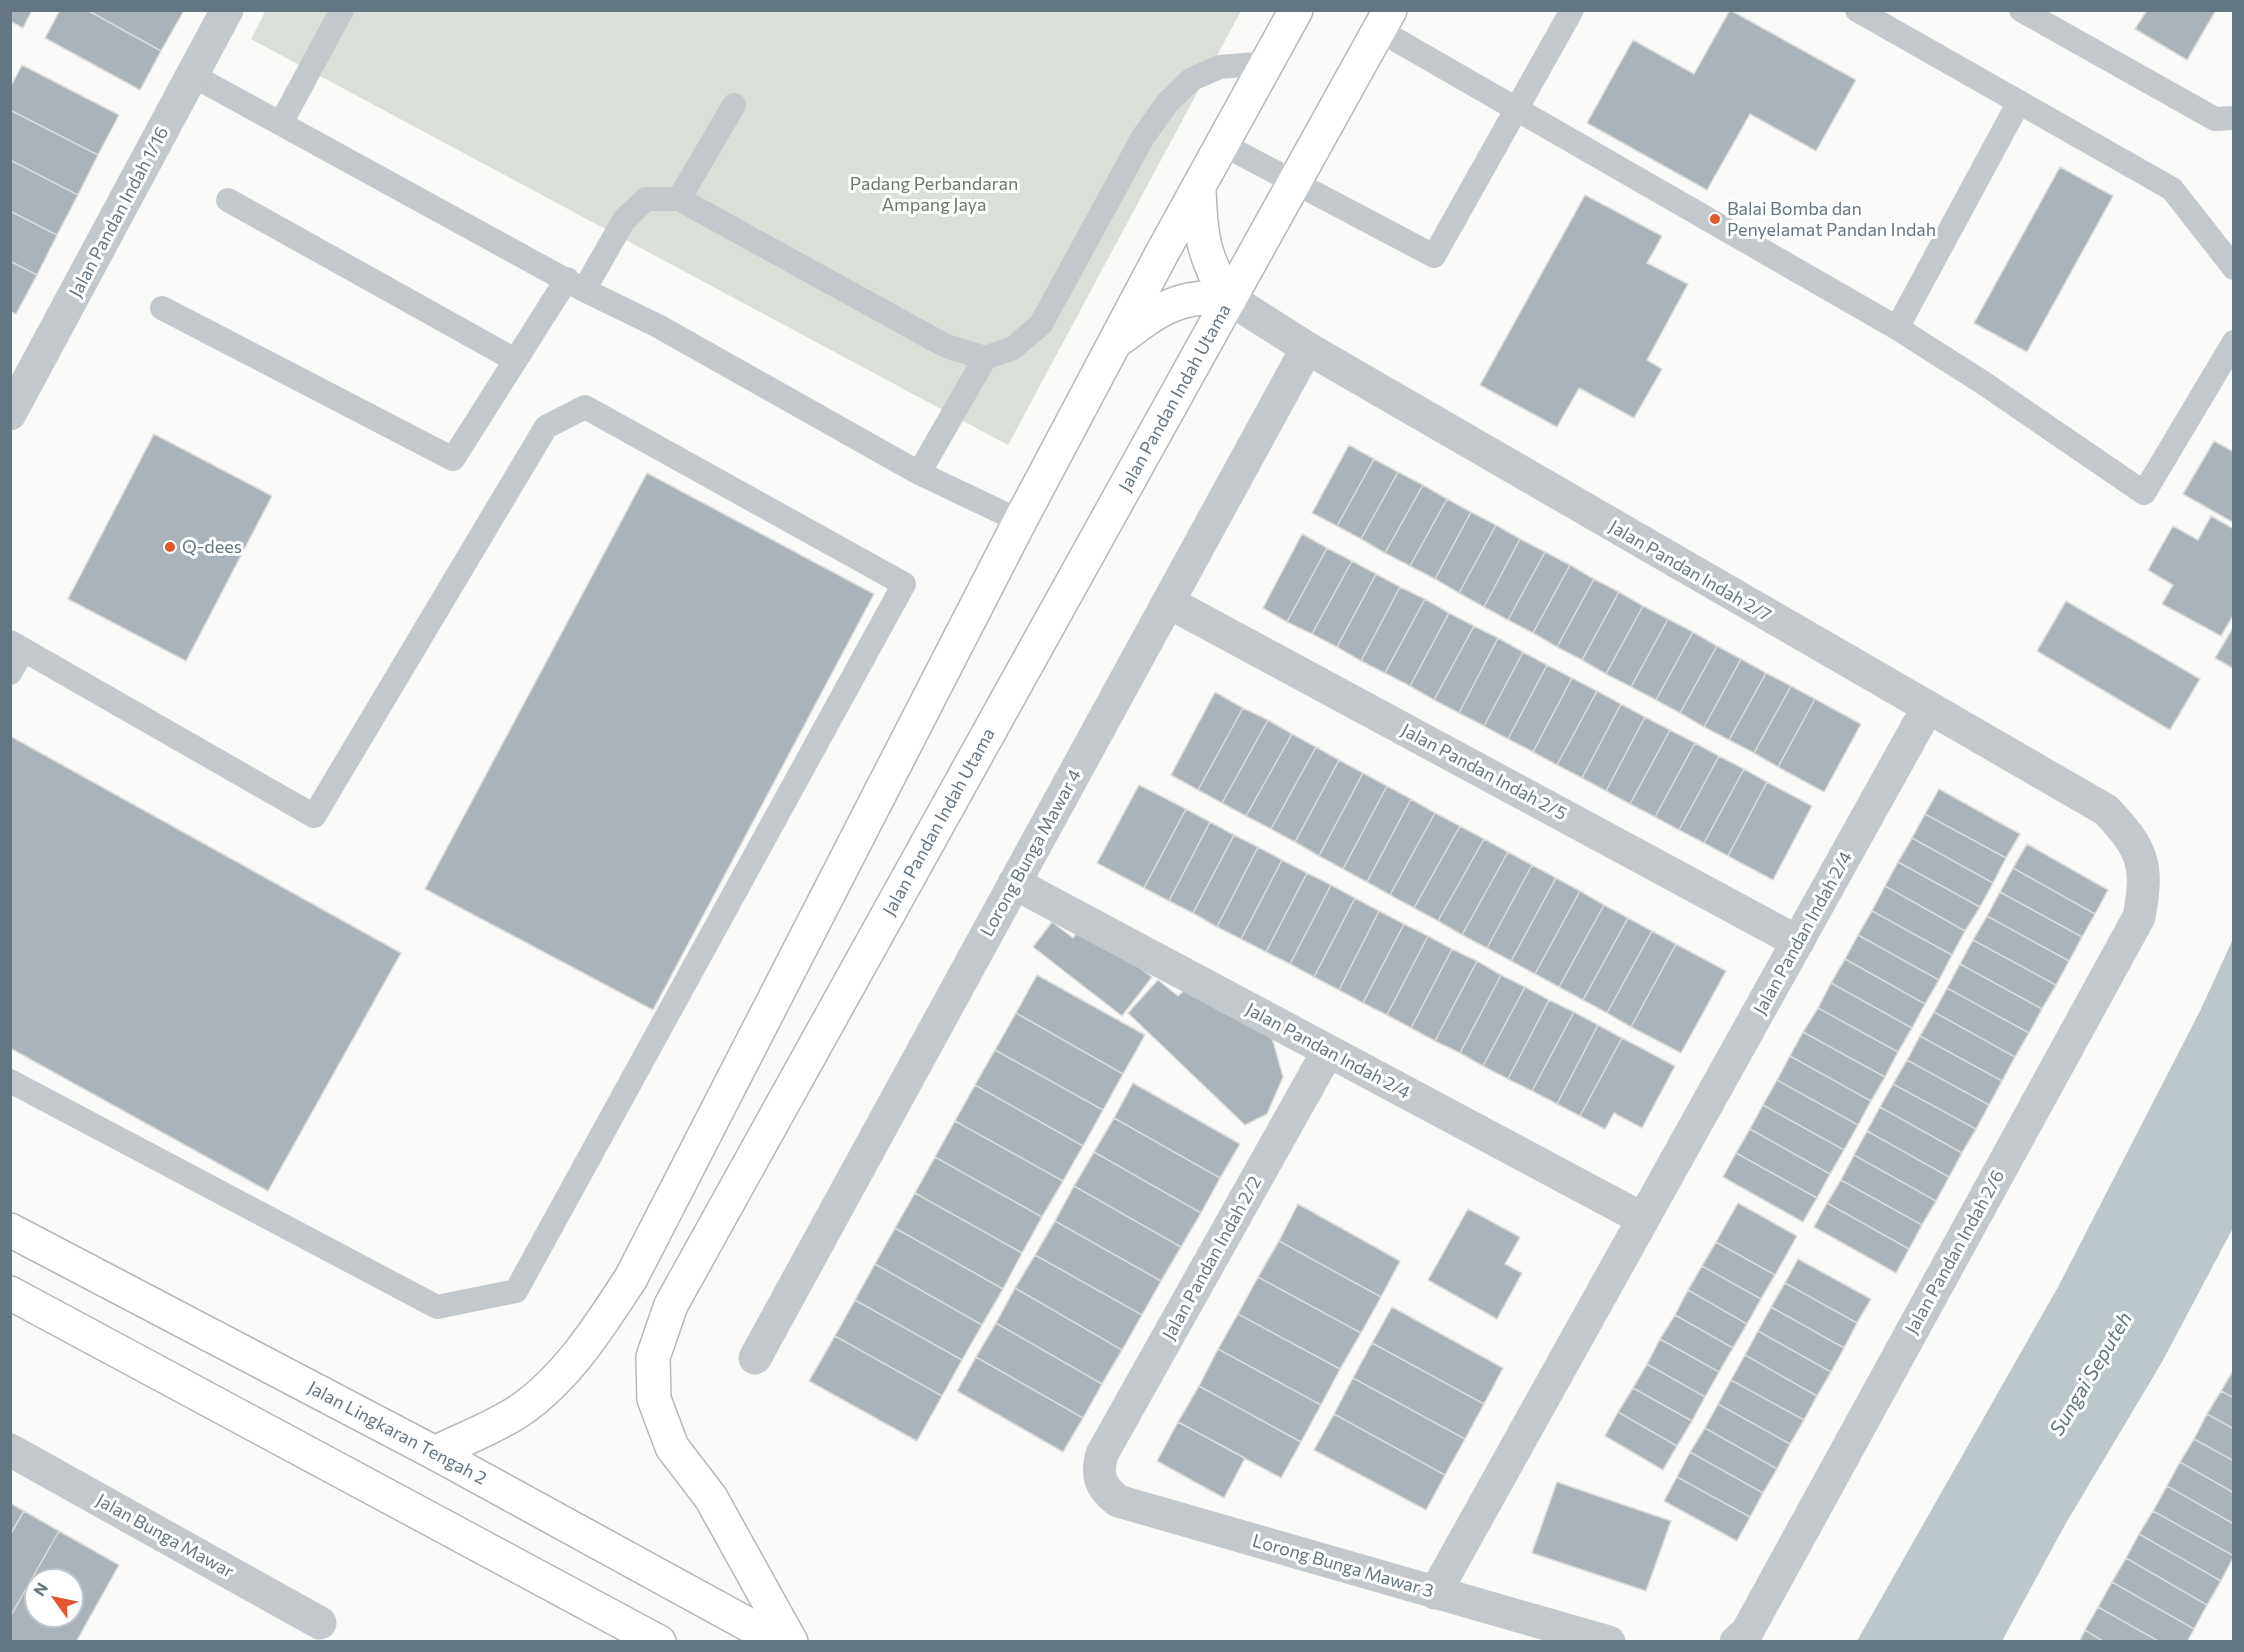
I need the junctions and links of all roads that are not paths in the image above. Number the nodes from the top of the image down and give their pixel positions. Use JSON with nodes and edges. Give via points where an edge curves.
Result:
{"nodes":[{"id":1,"x":227,"y":10,"type":"edge"},
{"id":2,"x":342,"y":10,"type":"edge"},
{"id":3,"x":1296,"y":10,"type":"edge"},
{"id":4,"x":1572,"y":10,"type":"edge"},
{"id":5,"x":1857,"y":10,"type":"edge"},
{"id":6,"x":2021,"y":10,"type":"edge"},
{"id":7,"x":1384,"y":20,"type":"edge"},
{"id":8,"x":1268,"y":63,"type":"junction"},
{"id":9,"x":192,"y":75,"type":"junction"},
{"id":10,"x":2019,"y":102,"type":"junction"},
{"id":11,"x":734,"y":105,"type":"dead end"},
{"id":12,"x":1518,"y":107,"type":"junction"},
{"id":13,"x":2234,"y":118,"type":"edge"},
{"id":14,"x":280,"y":123,"type":"junction"},
{"id":15,"x":1222,"y":144,"type":"junction"},
{"id":16,"x":1295,"y":182,"type":"junction"},
{"id":17,"x":1199,"y":186,"type":"junction"},
{"id":18,"x":679,"y":199,"type":"junction"},
{"id":19,"x":228,"y":200,"type":"dead end"},
{"id":20,"x":2234,"y":268,"type":"edge"},
{"id":21,"x":576,"y":284,"type":"junction"},
{"id":22,"x":1230,"y":299,"type":"junction"},
{"id":23,"x":162,"y":308,"type":"dead end"},
{"id":24,"x":1897,"y":328,"type":"junction"},
{"id":25,"x":2234,"y":342,"type":"edge"},
{"id":26,"x":1114,"y":343,"type":"junction"},
{"id":27,"x":1306,"y":348,"type":"junction"},
{"id":28,"x":985,"y":358,"type":"junction"},
{"id":29,"x":515,"y":360,"type":"junction"},
{"id":30,"x":10,"y":414,"type":"edge"},
{"id":31,"x":920,"y":473,"type":"junction"},
{"id":32,"x":1020,"y":521,"type":"junction"},
{"id":33,"x":1170,"y":603,"type":"junction"},
{"id":34,"x":17,"y":646,"type":"edge"},
{"id":35,"x":10,"y":673,"type":"edge"},
{"id":36,"x":1927,"y":709,"type":"junction"},
{"id":37,"x":2140,"y":852,"type":"joint"},
{"id":38,"x":1014,"y":883,"type":"junction"},
{"id":39,"x":1798,"y":942,"type":"junction"},
{"id":40,"x":1328,"y":1051,"type":"junction"},
{"id":41,"x":10,"y":1082,"type":"edge"},
{"id":42,"x":1643,"y":1219,"type":"junction"},
{"id":43,"x":10,"y":1230,"type":"edge"},
{"id":44,"x":10,"y":1293,"type":"edge"},
{"id":45,"x":755,"y":1358,"type":"dead end"},
{"id":46,"x":10,"y":1450,"type":"edge"},
{"id":47,"x":435,"y":1453,"type":"junction"},
{"id":48,"x":1098,"y":1467,"type":"joint"},
{"id":49,"x":1435,"y":1593,"type":"junction"},
{"id":50,"x":320,"y":1623,"type":"dead end"},
{"id":51,"x":660,"y":1641,"type":"edge"},
{"id":52,"x":780,"y":1641,"type":"edge"},
{"id":53,"x":791,"y":1641,"type":"edge"},
{"id":54,"x":1609,"y":1641,"type":"edge"},
{"id":55,"x":1736,"y":1641,"type":"edge"}],
"edges":[{"from":1,"to":9,"type":"street","name":"Jalan Pandan Indah 1/16"},
{"from":2,"to":14,"type":"lane"},
{"from":3,"to":8,"type":"main road"},
{"from":4,"to":12,"type":"lane"},
{"from":5,"to":10,"type":"lane"},
{"from":6,"to":13,"type":"lane","via":[[2216,119]]},
{"from":7,"to":12,"type":"lane"},
{"from":7,"to":16,"type":"main road","name":"Jalan Pandan Indah Utama"},
{"from":8,"to":15,"type":"main road"},
{"from":8,"to":28,"type":"lane","via":[[1220,67],[1192,79],[1168,102],[1143,137],[1041,324],[1013,348]]},
{"from":9,"to":14,"type":"lane"},
{"from":9,"to":30,"type":"street","name":"Jalan Pandan Indah 1/16"},
{"from":10,"to":20,"type":"lane","via":[[2172,189]]},
{"from":10,"to":24,"type":"lane"},
{"from":11,"to":18,"type":"lane"},
{"from":12,"to":16,"type":"lane","via":[[1434,256]]},
{"from":12,"to":24,"type":"lane"},
{"from":14,"to":21,"type":"lane"},
{"from":15,"to":16,"type":"lane"},
{"from":15,"to":17,"type":"main road"},
{"from":16,"to":22,"type":"main road","name":"Jalan Pandan Indah Utama"},
{"from":17,"to":22,"type":"main road","via":[[1207,261]]},
{"from":17,"to":26,"type":"main road"},
{"from":18,"to":21,"type":"lane","via":[[646,199],[624,220]]},
{"from":18,"to":28,"type":"lane","via":[[946,346]]},
{"from":19,"to":29,"type":"lane"},
{"from":21,"to":29,"type":"lane"},
{"from":21,"to":31,"type":"lane"},
{"from":22,"to":26,"type":"main road","via":[[1207,296],[1169,304]]},
{"from":22,"to":27,"type":"street","name":"Jalan Pandan Indah 2/7"},
{"from":22,"to":53,"type":"main road","name":"Jalan Pandan Indah Utama","via":[[671,1305],[653,1357],[654,1399],[672,1447],[711,1498]]},
{"from":23,"to":29,"type":"lane","via":[[453,459]]},
{"from":24,"to":25,"type":"lane","via":[[2144,493]]},
{"from":26,"to":32,"type":"main road"},
{"from":27,"to":33,"type":"street","name":"Lorong Bunga Mawar 4"},
{"from":27,"to":36,"type":"street","name":"Jalan Pandan Indah 2/7"},
{"from":28,"to":31,"type":"lane"},
{"from":31,"to":32,"type":"lane"},
{"from":32,"to":47,"type":"main road","via":[[631,1278],[589,1341],[555,1380],[522,1409]]},
{"from":33,"to":38,"type":"street","name":"Lorong Bunga Mawar 4"},
{"from":33,"to":39,"type":"street","name":"Jalan Pandan Indah 2/5"},
{"from":34,"to":35,"type":"lane"},
{"from":34,"to":41,"type":"lane","via":[[314,816],[546,427],[585,407],[904,584],[516,1291],[437,1307]]},
{"from":36,"to":37,"type":"street","name":"Jalan Pandan Indah 2/7","via":[[2106,810]]},
{"from":36,"to":39,"type":"street","name":"Jalan Pandan Indah 2/4"},
{"from":37,"to":55,"type":"street","name":"Jalan Pandan Indah 2/6","via":[[2145,882],[2139,917],[1747,1632]]},
{"from":38,"to":40,"type":"street","name":"Jalan Pandan Indah 2/4"},
{"from":38,"to":45,"type":"street","name":"Lorong Bunga Mawar 4"},
{"from":39,"to":42,"type":"street","name":"Jalan Pandan Indah 2/4"},
{"from":40,"to":42,"type":"street","name":"Jalan Pandan Indah 2/4"},
{"from":40,"to":48,"type":"street","name":"Jalan Pandan Indah 2/2"},
{"from":42,"to":49,"type":"street","name":"Jalan Pandan Indah 2/4"},
{"from":43,"to":47,"type":"main road","name":"Jalan Lingkaran Tengah 2"},
{"from":44,"to":51,"type":"main road"},
{"from":46,"to":50,"type":"street","name":"Jalan Bunga Mawar"},
{"from":47,"to":52,"type":"main road","name":"Jalan Lingkaran Tengah 2"},
{"from":48,"to":49,"type":"street","name":"Lorong Bunga Mawar 3","via":[[1099,1480],[1106,1492],[1118,1501]]},
{"from":49,"to":54,"type":"street","name":"Lorong Bunga Mawar 3"}]}
